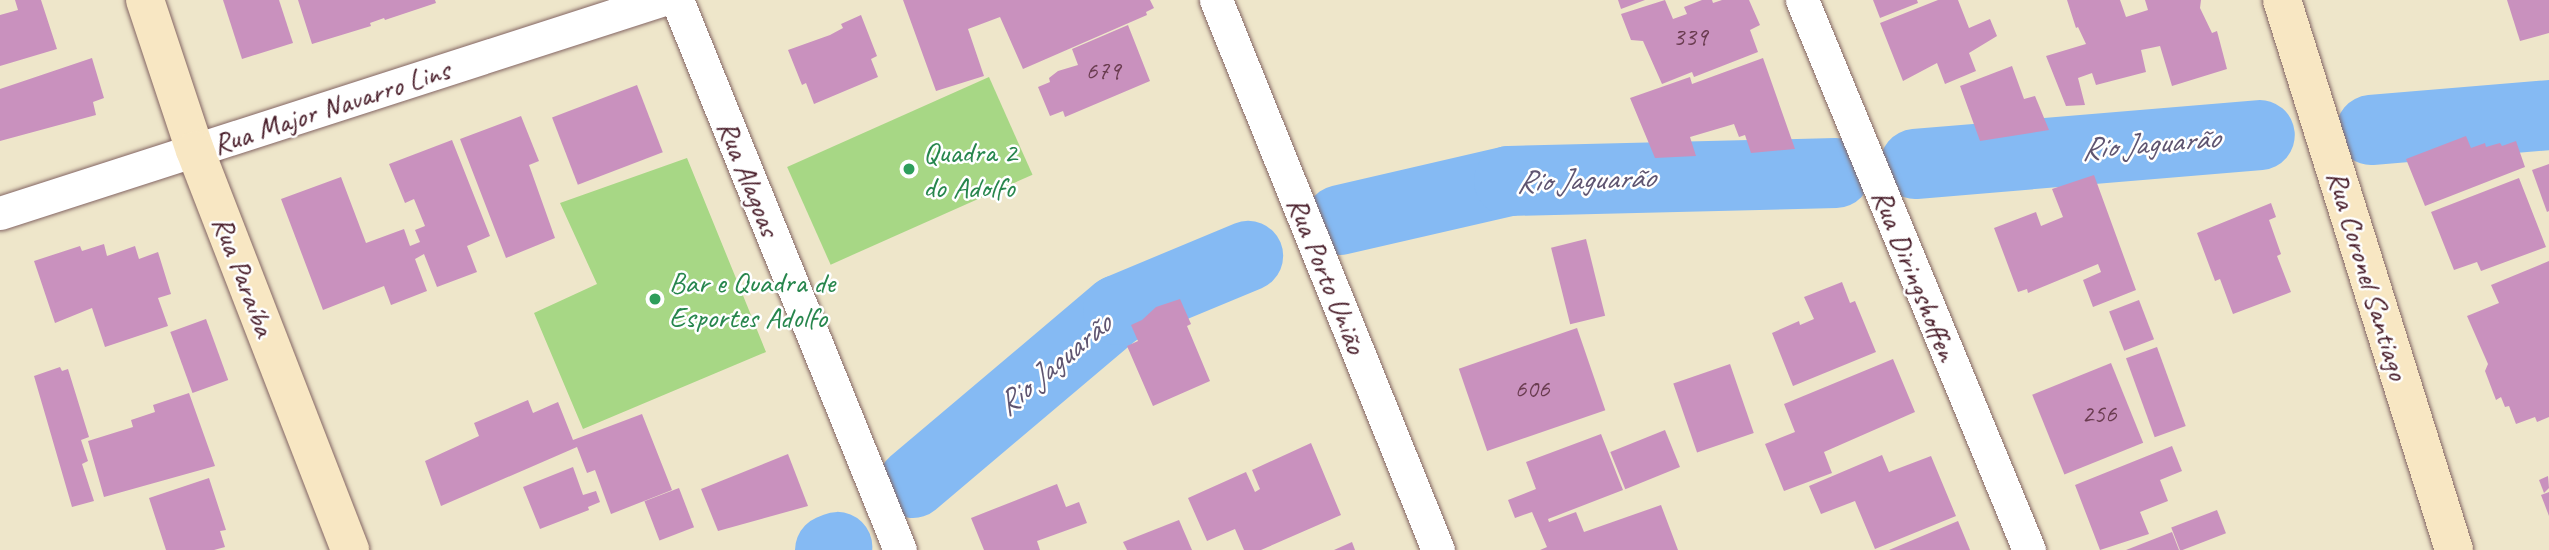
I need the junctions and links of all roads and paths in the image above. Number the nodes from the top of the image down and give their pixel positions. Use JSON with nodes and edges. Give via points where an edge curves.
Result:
{"nodes":[{"id":1,"x":145,"y":0,"type":"edge"},
{"id":2,"x":662,"y":0,"type":"edge"},
{"id":3,"x":677,"y":0,"type":"edge"},
{"id":4,"x":1216,"y":0,"type":"edge"},
{"id":5,"x":1802,"y":0,"type":"edge"},
{"id":6,"x":2281,"y":0,"type":"edge"},
{"id":7,"x":195,"y":150,"type":"junction"},
{"id":8,"x":0,"y":214,"type":"edge"},
{"id":9,"x":350,"y":550,"type":"edge"},
{"id":10,"x":900,"y":550,"type":"edge"},
{"id":11,"x":1438,"y":550,"type":"edge"},
{"id":12,"x":2029,"y":550,"type":"edge"},
{"id":13,"x":2454,"y":550,"type":"edge"}],
"edges":[{"from":1,"to":7,"type":"street","name":"Rua Paraíba"},
{"from":2,"to":7,"type":"street","name":"Rua Major Navarro Lins"},
{"from":3,"to":10,"type":"street","name":"Rua Alagoas"},
{"from":4,"to":11,"type":"street","name":"Rua Porto União"},
{"from":5,"to":12,"type":"street","name":"Rua Diringshoffen"},
{"from":6,"to":13,"type":"street","name":"Rua Coronel Santiago"},
{"from":7,"to":8,"type":"street","name":"Rua Major Navarro Lins"},
{"from":7,"to":9,"type":"street","name":"Rua Paraíba"}]}
